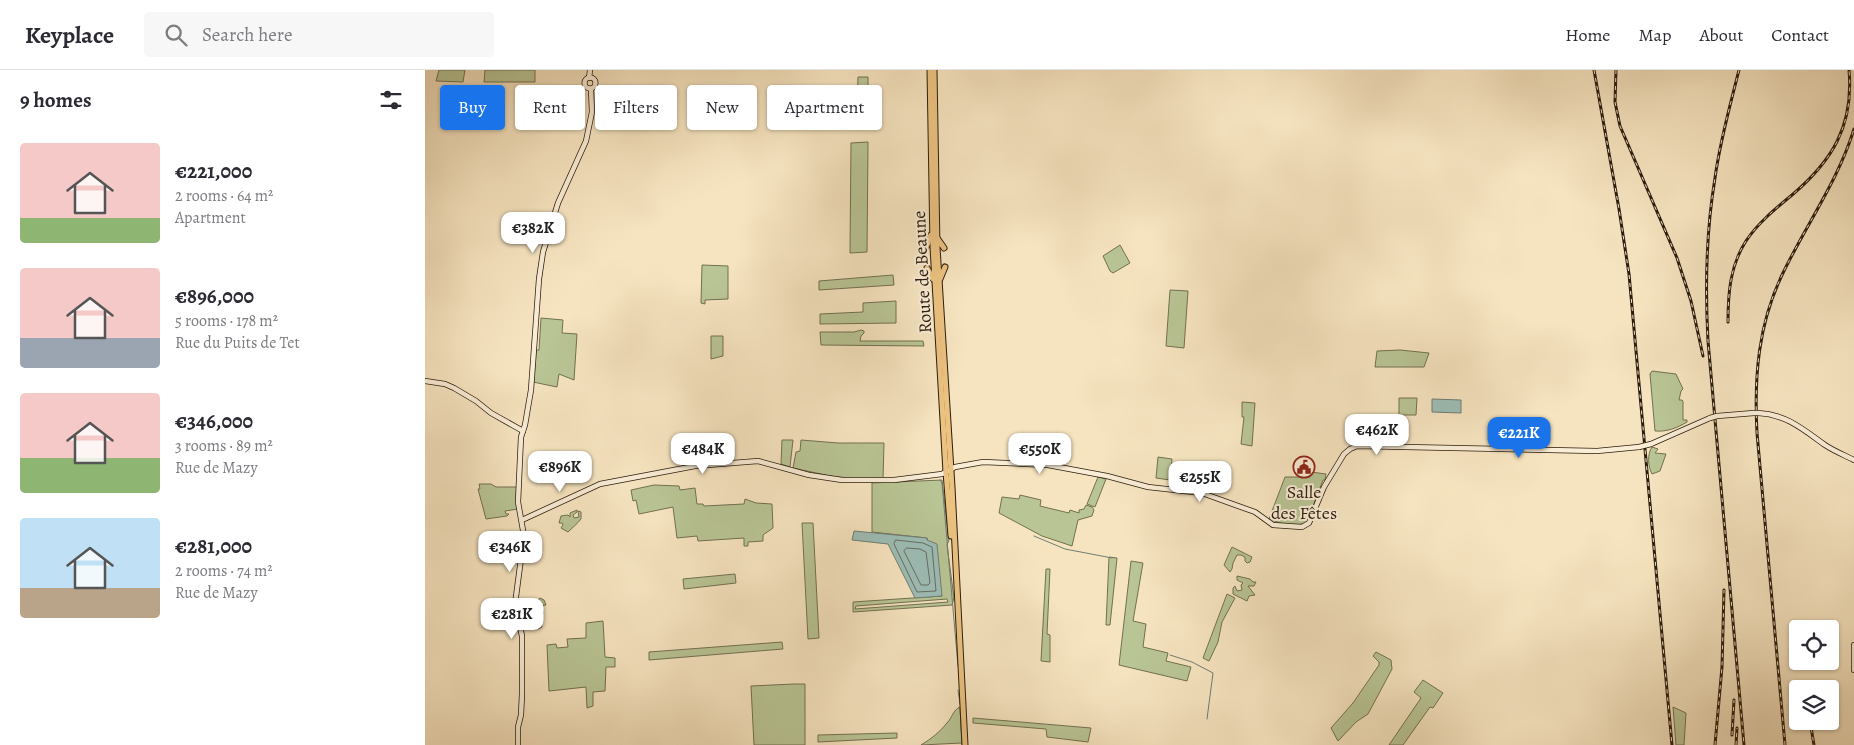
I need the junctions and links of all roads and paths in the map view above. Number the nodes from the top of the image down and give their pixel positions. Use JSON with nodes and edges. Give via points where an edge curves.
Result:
{"nodes":[{"id":1,"x":590,"y":70,"type":"edge"},
{"id":2,"x":930,"y":70,"type":"edge"},
{"id":3,"x":934,"y":70,"type":"edge"},
{"id":4,"x":935,"y":235,"type":"junction"},
{"id":5,"x":944,"y":248,"type":"dead end"},
{"id":6,"x":925,"y":250,"type":"dead end"},
{"id":7,"x":945,"y":267,"type":"dead end"},
{"id":8,"x":927,"y":268,"type":"dead end"},
{"id":9,"x":937,"y":282,"type":"junction"},
{"id":10,"x":425,"y":381,"type":"edge"},
{"id":11,"x":523,"y":431,"type":"junction"},
{"id":12,"x":1854,"y":458,"type":"edge"},
{"id":13,"x":948,"y":471,"type":"junction"},
{"id":14,"x":522,"y":520,"type":"junction"},
{"id":15,"x":1854,"y":645,"type":"edge"},
{"id":16,"x":1854,"y":670,"type":"edge"},
{"id":17,"x":965,"y":743,"type":"edge"},
{"id":18,"x":518,"y":745,"type":"edge"}],
"edges":[{"from":1,"to":11,"type":"main road","via":[[585,83],[591,89],[592,112],[586,142],[558,203],[543,252],[531,390]]},
{"from":2,"to":4,"type":"main road","name":"Route de Beaune"},
{"from":3,"to":4,"type":"main road","name":"Route de Beaune"},
{"from":4,"to":5,"type":"main road"},
{"from":4,"to":6,"type":"main road"},
{"from":4,"to":9,"type":"main road","name":"Route de Beaune"},
{"from":7,"to":9,"type":"main road"},
{"from":8,"to":9,"type":"main road"},
{"from":9,"to":13,"type":"main road","name":"Route de Beaune"},
{"from":10,"to":11,"type":"main road","via":[[454,388]]},
{"from":11,"to":14,"type":"main road","via":[[518,502]]},
{"from":12,"to":13,"type":"main road","bridge":true,"via":[[1835,451],[1791,421],[1756,413],[1717,416],[1651,444],[1597,452],[1353,447],[1344,454],[1326,484],[1311,520],[1305,526],[1288,527],[1273,525],[1255,512],[1202,493],[1149,488],[1059,467],[987,462]]},
{"from":13,"to":14,"type":"main road","via":[[894,480],[842,480],[758,461],[695,466],[595,486]]},
{"from":13,"to":17,"type":"main road","name":"Route de Beaune"},
{"from":14,"to":18,"type":"main road","via":[[524,544],[515,604],[522,636]]},
{"from":15,"to":16,"type":"main road"}]}
